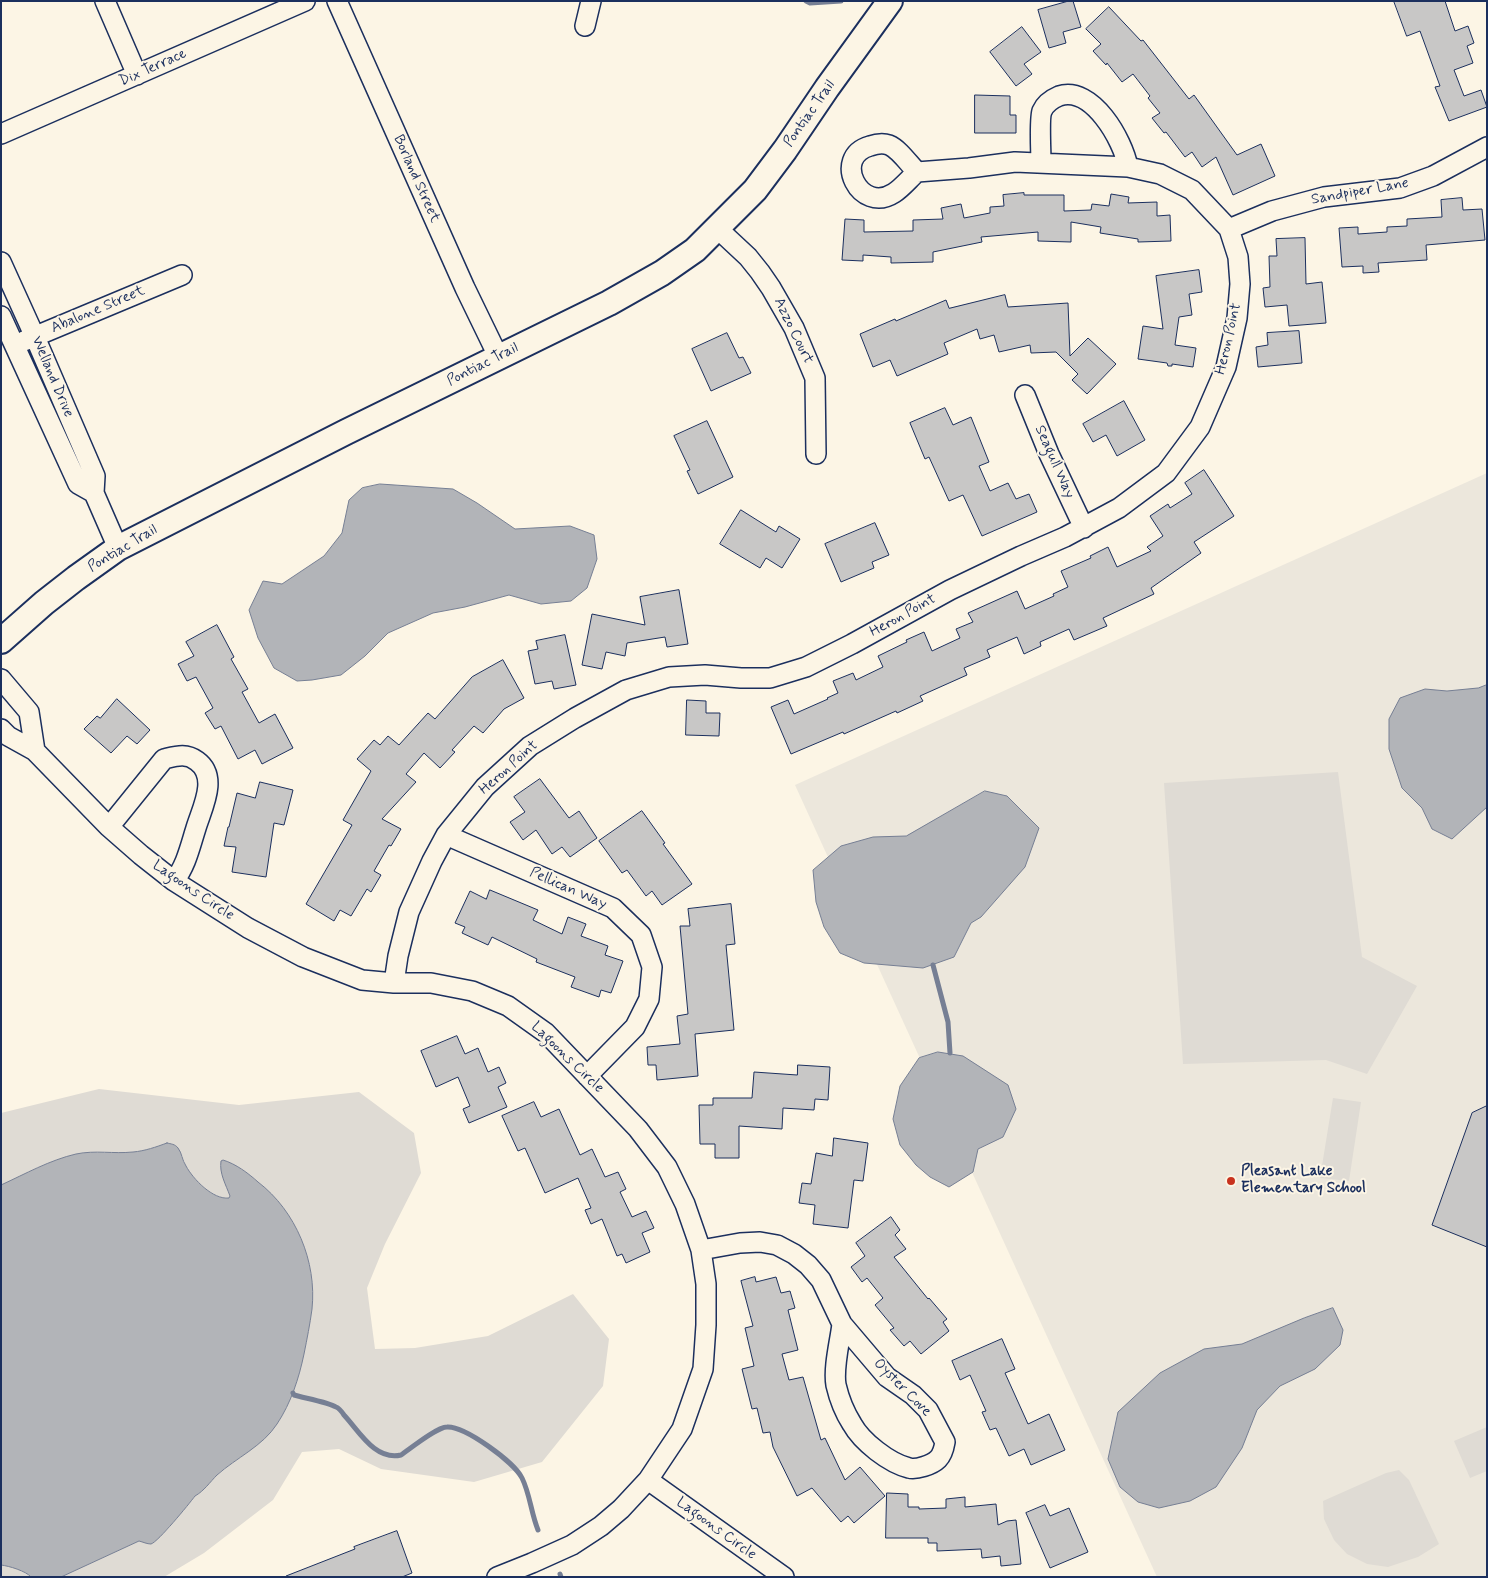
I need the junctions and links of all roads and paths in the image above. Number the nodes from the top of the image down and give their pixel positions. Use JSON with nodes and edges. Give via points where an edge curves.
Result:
{"nodes":[{"id":1,"x":105,"y":1,"type":"edge"},
{"id":2,"x":305,"y":1,"type":"edge"},
{"id":3,"x":337,"y":1,"type":"edge"},
{"id":4,"x":591,"y":1,"type":"edge"},
{"id":5,"x":890,"y":1,"type":"edge"},
{"id":6,"x":585,"y":26,"type":"dead end"},
{"id":7,"x":137,"y":75,"type":"junction"},
{"id":8,"x":1,"y":134,"type":"edge"},
{"id":9,"x":1487,"y":147,"type":"edge"},
{"id":10,"x":1041,"y":162,"type":"junction"},
{"id":11,"x":1128,"y":167,"type":"junction"},
{"id":12,"x":917,"y":172,"type":"dead end"},
{"id":13,"x":718,"y":229,"type":"junction"},
{"id":14,"x":1229,"y":229,"type":"junction"},
{"id":15,"x":1,"y":262,"type":"edge"},
{"id":16,"x":182,"y":275,"type":"dead end"},
{"id":17,"x":1,"y":316,"type":"edge"},
{"id":18,"x":35,"y":337,"type":"junction"},
{"id":19,"x":15,"y":345,"type":"junction"},
{"id":20,"x":498,"y":356,"type":"junction"},
{"id":21,"x":1025,"y":395,"type":"dead end"},
{"id":22,"x":816,"y":454,"type":"dead end"},
{"id":23,"x":94,"y":493,"type":"junction"},
{"id":24,"x":1084,"y":528,"type":"junction"},
{"id":25,"x":118,"y":548,"type":"junction"},
{"id":26,"x":1,"y":641,"type":"edge"},
{"id":27,"x":1,"y":679,"type":"edge"},
{"id":28,"x":1,"y":729,"type":"edge"},
{"id":29,"x":35,"y":750,"type":"junction"},
{"id":30,"x":109,"y":827,"type":"junction"},
{"id":31,"x":446,"y":835,"type":"junction"},
{"id":32,"x":174,"y":881,"type":"junction"},
{"id":33,"x":394,"y":983,"type":"junction"},
{"id":34,"x":587,"y":1076,"type":"junction"},
{"id":35,"x":701,"y":1250,"type":"junction"},
{"id":36,"x":842,"y":1324,"type":"junction"},
{"id":37,"x":648,"y":1480,"type":"junction"},
{"id":38,"x":497,"y":1577,"type":"edge"},
{"id":39,"x":784,"y":1577,"type":"edge"}],
"edges":[{"from":1,"to":7,"type":"street"},
{"from":2,"to":7,"type":"street","name":"Dix Terrace"},
{"from":3,"to":20,"type":"street","name":"Borland Street"},
{"from":4,"to":6,"type":"street"},
{"from":5,"to":13,"type":"main road","name":"Pontiac Trail","via":[[755,190]]},
{"from":7,"to":8,"type":"street","name":"Dix Terrace"},
{"from":9,"to":14,"type":"street","name":"Sandpiper Lane","via":[[1433,176],[1400,188],[1324,197],[1272,211]]},
{"from":10,"to":11,"type":"street","name":"Heron Point"},
{"from":10,"to":11,"type":"street","via":[[1041,112],[1048,102],[1067,94],[1076,95],[1095,108],[1112,129]]},
{"from":10,"to":12,"type":"street","name":"Heron Point"},
{"from":11,"to":14,"type":"street","name":"Heron Point","via":[[1160,174],[1192,190]]},
{"from":13,"to":20,"type":"main road","name":"Pontiac Trail","via":[[662,273]]},
{"from":13,"to":22,"type":"street","name":"Azzo Court","via":[[760,272],[794,328],[815,378]]},
{"from":14,"to":24,"type":"street","name":"Heron Point","via":[[1238,257],[1237,318],[1226,367],[1200,427],[1166,473],[1119,508]]},
{"from":15,"to":18,"type":"street","name":"Welland Drive"},
{"from":16,"to":18,"type":"street","name":"Abalone Street"},
{"from":17,"to":19,"type":"street","name":"Welland Drive"},
{"from":18,"to":19,"type":"street","name":"Abalone Street"},
{"from":18,"to":23,"type":"street","name":"Welland Drive","via":[[95,476]]},
{"from":19,"to":23,"type":"street","name":"Welland Drive","via":[[78,484]]},
{"from":20,"to":25,"type":"main road","name":"Pontiac Trail"},
{"from":21,"to":24,"type":"street","name":"Seagull Way"},
{"from":23,"to":25,"type":"street","name":"Welland Drive"},
{"from":24,"to":31,"type":"street","name":"Heron Point","via":[[950,590],[806,667],[770,678],[669,677],[626,690],[530,746],[485,787]]},
{"from":25,"to":26,"type":"main road","name":"Pontiac Trail","via":[[44,603]]},
{"from":27,"to":29,"type":"street","via":[[29,712]]},
{"from":28,"to":29,"type":"street","name":"Lagoons Circle"},
{"from":29,"to":30,"type":"street","name":"Lagoons Circle"},
{"from":30,"to":32,"type":"street","name":"Lagoons Circle"},
{"from":30,"to":32,"type":"street","via":[[164,759],[190,756],[203,766],[208,777],[204,801],[183,871]]},
{"from":31,"to":33,"type":"street","name":"Heron Point","via":[[409,912]]},
{"from":31,"to":34,"type":"street","name":"Pellican Way","via":[[613,908],[641,935],[652,967],[648,1000],[635,1027]]},
{"from":32,"to":33,"type":"street","name":"Lagoons Circle","via":[[248,928],[303,957],[362,980]]},
{"from":33,"to":34,"type":"street","name":"Lagoons Circle","via":[[431,983],[472,991],[508,1006],[546,1033]]},
{"from":34,"to":35,"type":"street","name":"Lagoons Circle","via":[[638,1129],[667,1167],[685,1204]]},
{"from":35,"to":36,"type":"street","name":"Oyster Cove","via":[[740,1243],[777,1245],[808,1265],[821,1280]]},
{"from":35,"to":37,"type":"street","name":"Lagoons Circle","via":[[706,1284],[703,1369],[682,1429]]},
{"from":36,"to":36,"type":"street","name":"Oyster Cove","via":[[887,1376],[928,1410],[945,1442],[938,1459],[911,1468],[898,1464],[869,1445],[852,1424],[836,1384]]},
{"from":37,"to":38,"type":"street","name":"Lagoons Circle","via":[[621,1509],[572,1545]]},
{"from":37,"to":39,"type":"street","name":"Lagoons Circle"}]}
